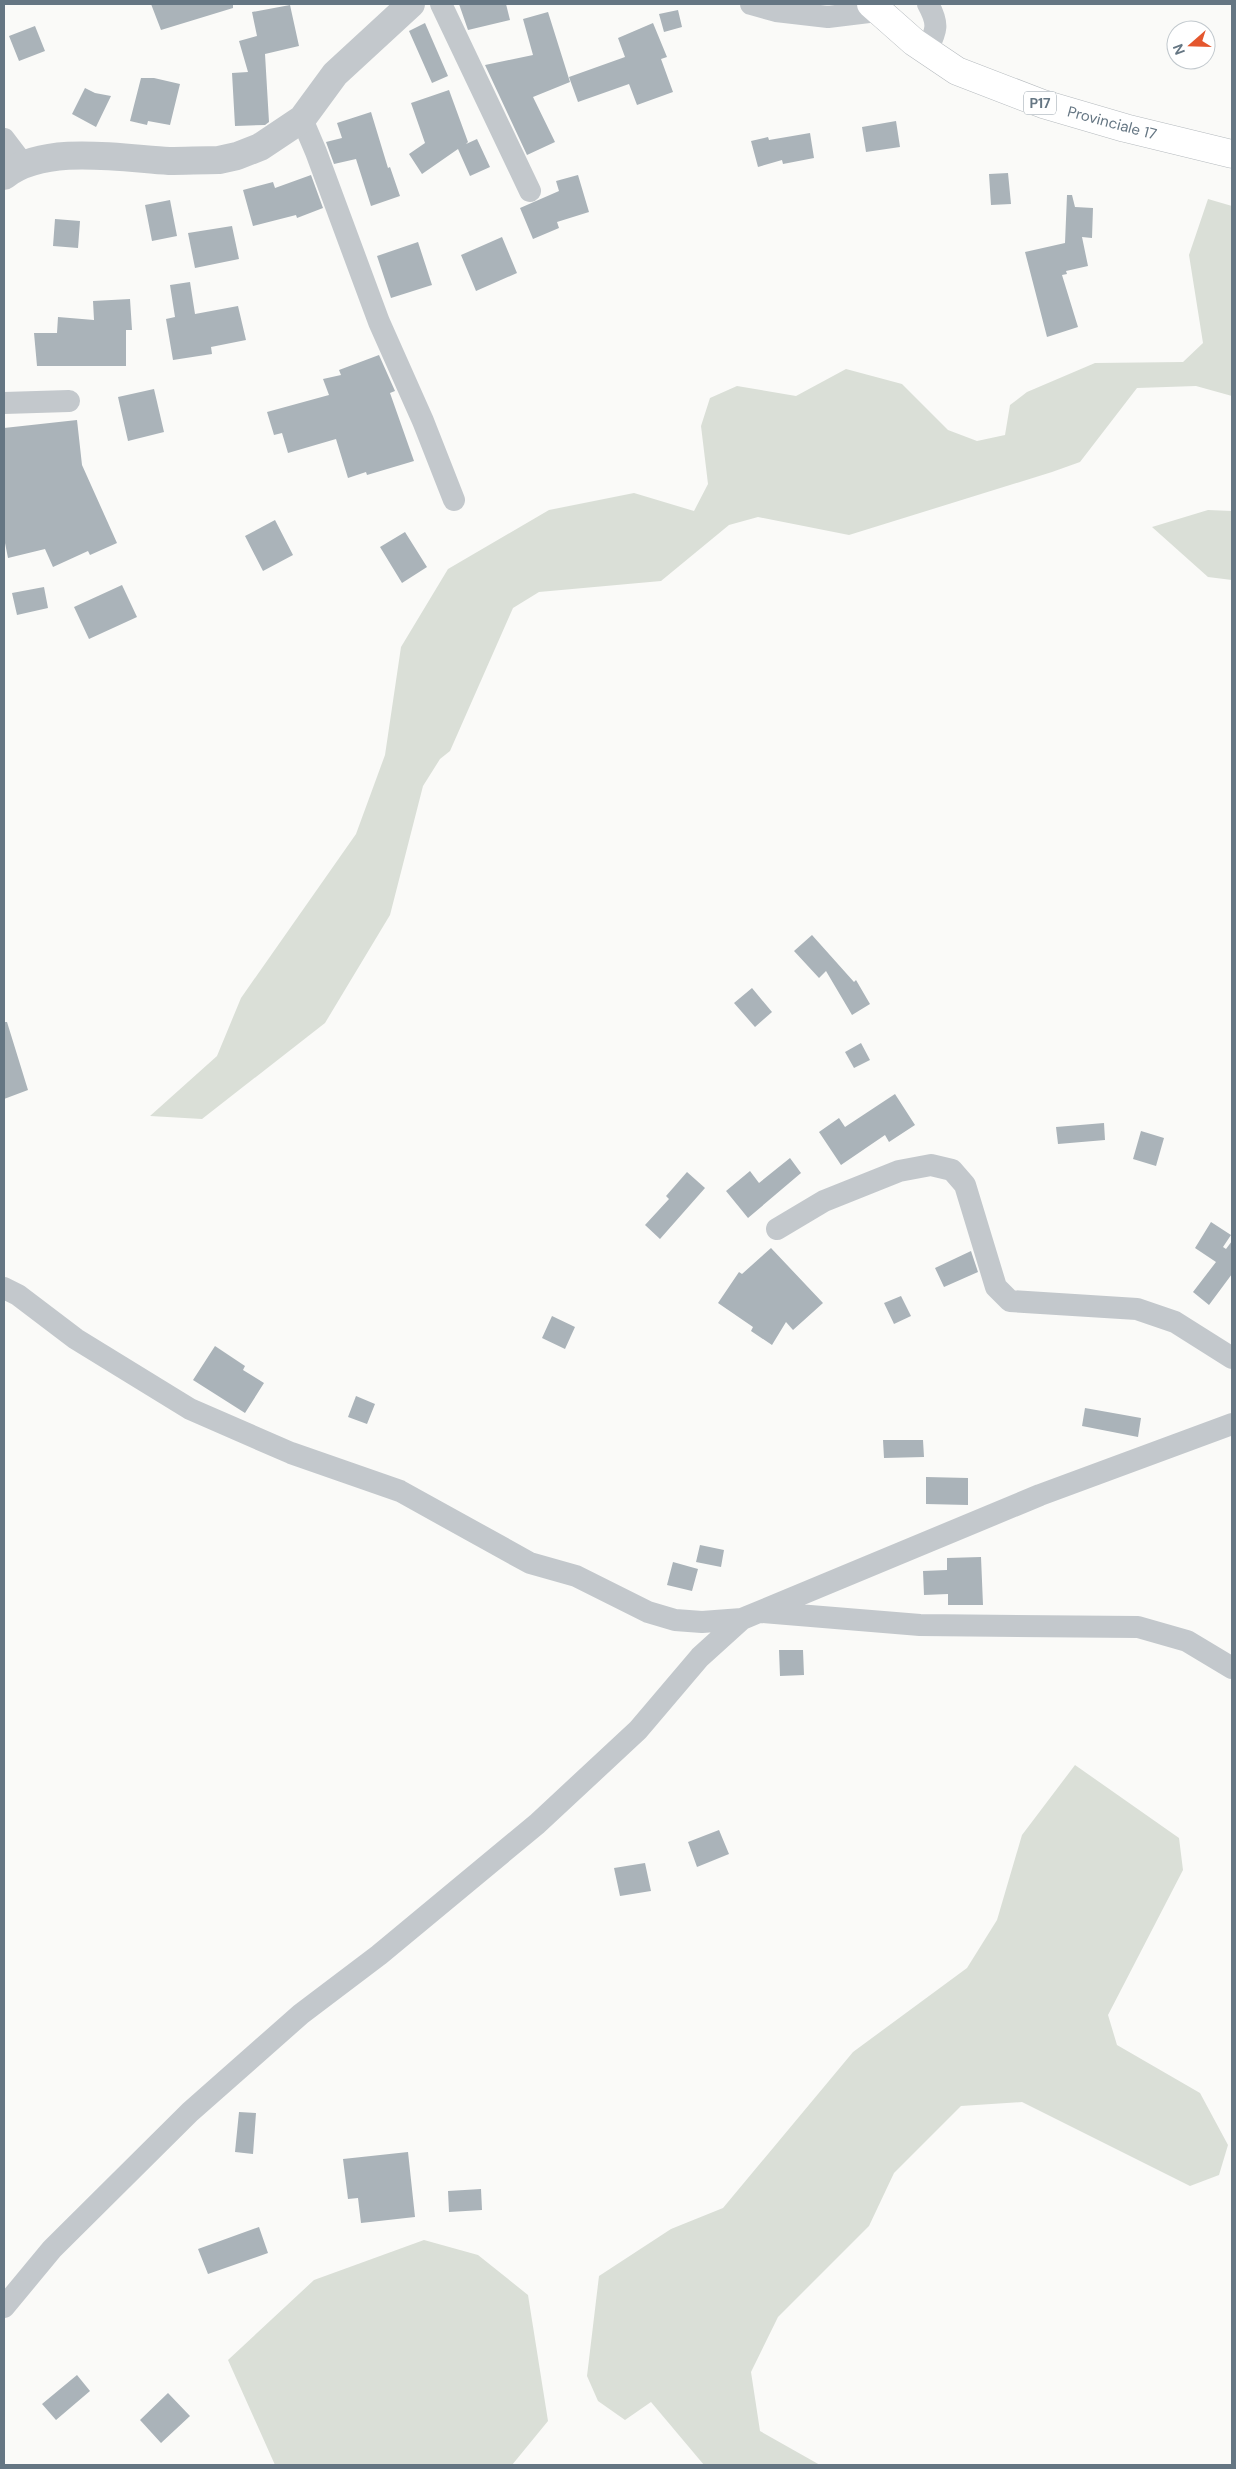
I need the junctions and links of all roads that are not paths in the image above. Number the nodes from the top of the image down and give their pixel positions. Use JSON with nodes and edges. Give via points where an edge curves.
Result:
{"nodes":[{"id":1,"x":411,"y":4,"type":"edge"},
{"id":2,"x":441,"y":4,"type":"edge"},
{"id":3,"x":751,"y":4,"type":"edge"},
{"id":4,"x":928,"y":4,"type":"edge"},
{"id":5,"x":874,"y":7,"type":"edge"},
{"id":6,"x":927,"y":50,"type":"junction"},
{"id":7,"x":302,"y":119,"type":"junction"},
{"id":8,"x":4,"y":139,"type":"edge"},
{"id":9,"x":1232,"y":154,"type":"edge"},
{"id":10,"x":13,"y":170,"type":"edge"},
{"id":11,"x":530,"y":191,"type":"dead end"},
{"id":12,"x":69,"y":401,"type":"dead end"},
{"id":13,"x":4,"y":403,"type":"edge"},
{"id":14,"x":454,"y":500,"type":"dead end"},
{"id":15,"x":777,"y":1229,"type":"dead end"},
{"id":16,"x":4,"y":1288,"type":"edge"},
{"id":17,"x":1232,"y":1358,"type":"edge"},
{"id":18,"x":1232,"y":1424,"type":"edge"},
{"id":19,"x":750,"y":1615,"type":"junction"},
{"id":20,"x":1232,"y":1668,"type":"edge"},
{"id":21,"x":4,"y":2307,"type":"edge"}],
"edges":[{"from":1,"to":7,"type":"street","via":[[335,74]]},
{"from":2,"to":11,"type":"street"},
{"from":3,"to":5,"type":"street","via":[[776,11],[828,17]]},
{"from":4,"to":6,"type":"street","via":[[935,16],[936,31]]},
{"from":5,"to":6,"type":"main road","name":"Provinciale 17","number":"P17"},
{"from":6,"to":9,"type":"main road","name":"Provinciale 17","number":"P17","via":[[958,71],[1043,104]]},
{"from":7,"to":10,"type":"street","via":[[260,148],[219,160],[78,156],[44,158]]},
{"from":7,"to":14,"type":"street","via":[[379,322]]},
{"from":8,"to":10,"type":"street"},
{"from":12,"to":13,"type":"street"},
{"from":15,"to":17,"type":"street","via":[[824,1201],[899,1171],[931,1164],[952,1170],[965,1185],[996,1287],[1010,1301],[1137,1309],[1175,1322]]},
{"from":16,"to":19,"type":"street","via":[[76,1339],[190,1409],[291,1453],[400,1491],[530,1563],[576,1576],[648,1612],[675,1620],[702,1622]]},
{"from":18,"to":19,"type":"street","via":[[1040,1495]]},
{"from":19,"to":20,"type":"street","via":[[920,1625],[1138,1627],[1187,1640]]},
{"from":19,"to":21,"type":"street","via":[[700,1657],[638,1730],[537,1824],[379,1955],[301,2014],[190,2112],[52,2248]]}]}
